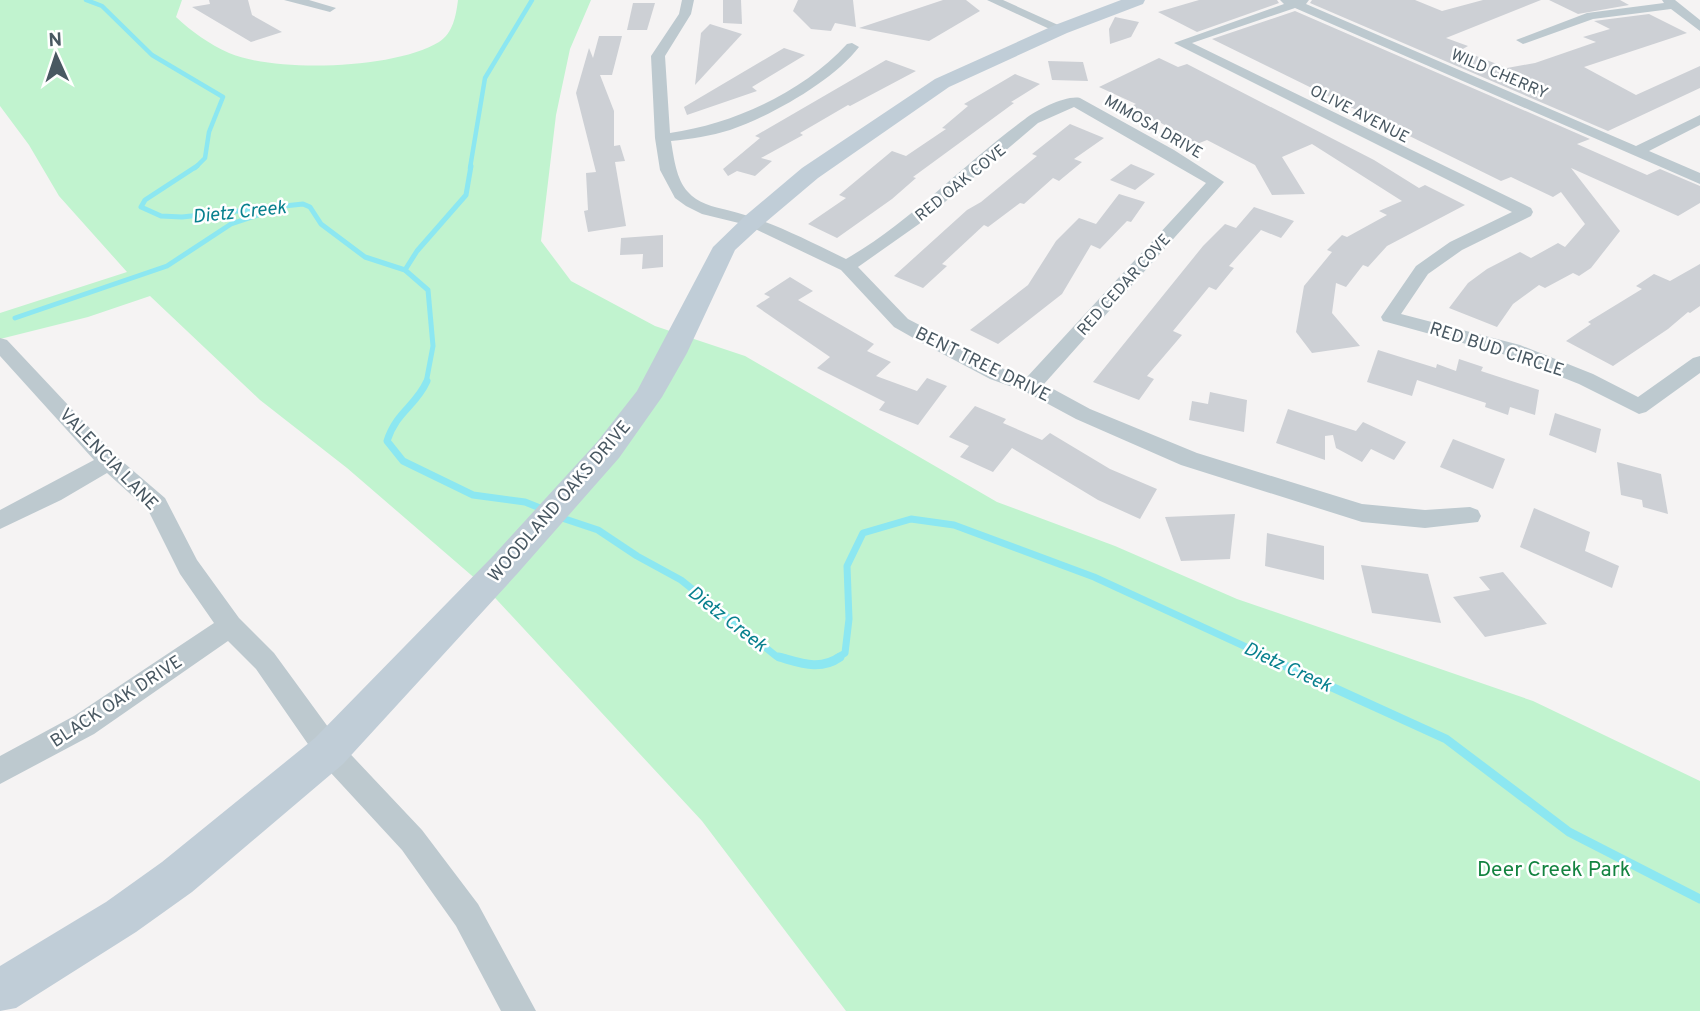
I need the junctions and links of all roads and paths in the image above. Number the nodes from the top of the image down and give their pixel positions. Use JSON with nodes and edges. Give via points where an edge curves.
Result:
{"nodes":[{"id":1,"x":290,"y":0,"type":"edge"},
{"id":2,"x":688,"y":0,"type":"edge"},
{"id":3,"x":993,"y":0,"type":"edge"},
{"id":4,"x":1137,"y":0,"type":"edge"},
{"id":5,"x":1296,"y":1,"type":"edge"},
{"id":6,"x":1671,"y":2,"type":"edge"},
{"id":7,"x":330,"y":8,"type":"dead end"},
{"id":8,"x":1700,"y":27,"type":"edge"},
{"id":9,"x":1061,"y":29,"type":"junction"},
{"id":10,"x":1523,"y":40,"type":"dead end"},
{"id":11,"x":852,"y":47,"type":"dead end"},
{"id":12,"x":1075,"y":101,"type":"joint"},
{"id":13,"x":1700,"y":119,"type":"edge"},
{"id":14,"x":663,"y":138,"type":"junction"},
{"id":15,"x":1637,"y":151,"type":"junction"},
{"id":16,"x":1700,"y":179,"type":"edge"},
{"id":17,"x":1216,"y":182,"type":"joint"},
{"id":18,"x":754,"y":221,"type":"junction"},
{"id":19,"x":847,"y":266,"type":"junction"},
{"id":20,"x":1390,"y":317,"type":"joint"},
{"id":21,"x":0,"y":344,"type":"edge"},
{"id":22,"x":1700,"y":363,"type":"edge"},
{"id":23,"x":1031,"y":386,"type":"junction"},
{"id":24,"x":108,"y":462,"type":"junction"},
{"id":25,"x":1469,"y":516,"type":"dead end"},
{"id":26,"x":0,"y":520,"type":"edge"},
{"id":27,"x":230,"y":626,"type":"junction"},
{"id":28,"x":329,"y":751,"type":"junction"},
{"id":29,"x":0,"y":771,"type":"edge"},
{"id":30,"x":0,"y":992,"type":"edge"},
{"id":31,"x":519,"y":1011,"type":"edge"}],
"edges":[{"from":1,"to":7,"type":"street"},
{"from":2,"to":14,"type":"street","name":"BENT TREE DRIVE","via":[[658,56]]},
{"from":3,"to":9,"type":"street"},
{"from":4,"to":9,"type":"street","name":"WOODLAND OAKS DRIVE"},
{"from":5,"to":15,"type":"street","name":"WILD CHERRY"},
{"from":5,"to":20,"type":"street","name":"OLIVE AVENUE","via":[[1181,43],[1525,212],[1456,246],[1422,270]]},
{"from":6,"to":8,"type":"street"},
{"from":6,"to":10,"type":"street","via":[[1591,16]]},
{"from":9,"to":18,"type":"street","name":"WOODLAND OAKS DRIVE","via":[[942,83],[810,173]]},
{"from":11,"to":14,"type":"street","via":[[835,63],[740,120]]},
{"from":12,"to":17,"type":"street","name":"MIMOSA DRIVE"},
{"from":12,"to":19,"type":"street","name":"RED OAK COVE","via":[[1033,120],[913,220]]},
{"from":13,"to":15,"type":"street"},
{"from":14,"to":18,"type":"street","name":"BENT TREE DRIVE","via":[[668,170],[681,195],[708,211]]},
{"from":15,"to":16,"type":"street","name":"WILD CHERRY"},
{"from":17,"to":23,"type":"street","name":"RED CEDAR COVE"},
{"from":18,"to":19,"type":"street","name":"BENT TREE DRIVE"},
{"from":18,"to":28,"type":"street","name":"WOODLAND OAKS DRIVE","via":[[725,247],[648,397],[600,458]]},
{"from":19,"to":23,"type":"street","name":"BENT TREE DRIVE","via":[[901,323],[997,374]]},
{"from":20,"to":22,"type":"street","name":"RED BUD CIRCLE","via":[[1513,350],[1586,379],[1639,407]]},
{"from":21,"to":24,"type":"street","name":"VALENCIA LANE"},
{"from":23,"to":25,"type":"street","name":"BENT TREE DRIVE","via":[[1083,414],[1189,459],[1314,500],[1398,518]]},
{"from":24,"to":26,"type":"street"},
{"from":24,"to":27,"type":"street","name":"VALENCIA LANE","via":[[157,505],[188,568]]},
{"from":27,"to":28,"type":"street","name":"VALENCIA LANE","via":[[265,660]]},
{"from":27,"to":29,"type":"street","name":"BLACK OAK DRIVE","via":[[84,725]]},
{"from":28,"to":30,"type":"street","name":"WOODLAND OAKS DRIVE","via":[[177,877]]},
{"from":28,"to":31,"type":"street","name":"VALENCIA LANE","via":[[412,840],[467,915]]}]}
